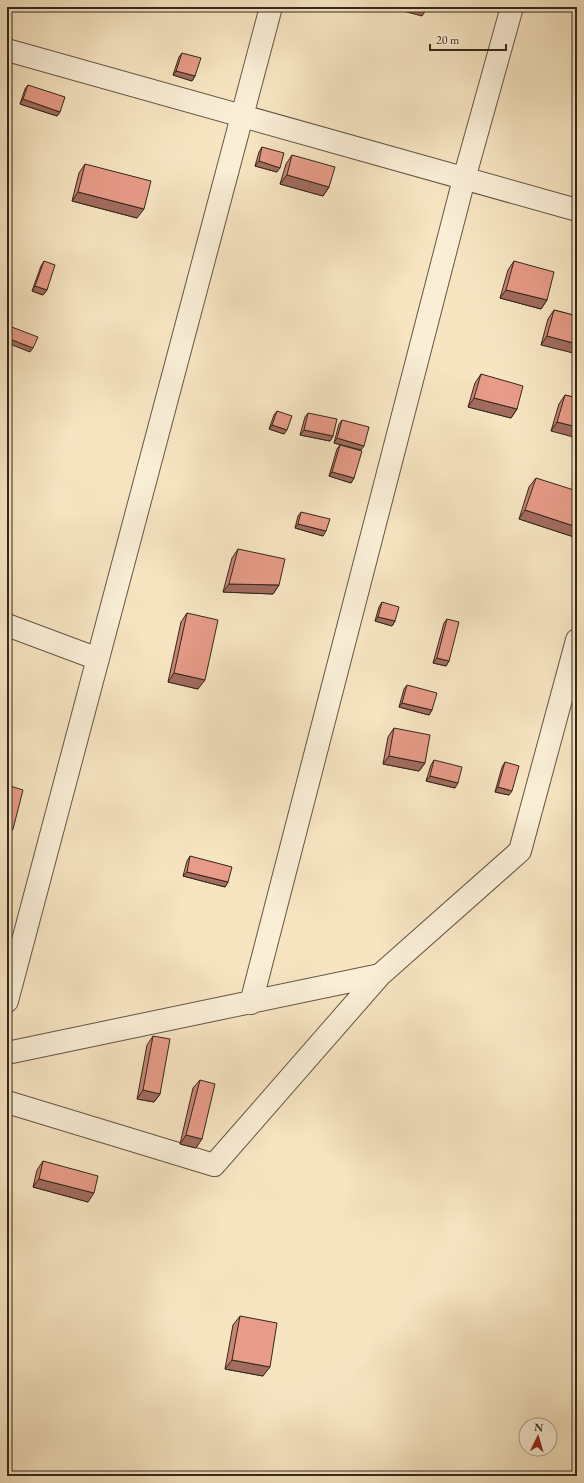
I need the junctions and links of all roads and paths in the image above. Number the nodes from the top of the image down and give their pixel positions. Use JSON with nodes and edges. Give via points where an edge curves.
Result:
{"nodes":[{"id":1,"x":271,"y":7,"type":"edge"},
{"id":2,"x":512,"y":7,"type":"edge"},
{"id":3,"x":7,"y":50,"type":"edge"},
{"id":4,"x":242,"y":116,"type":"junction"},
{"id":5,"x":464,"y":179,"type":"junction"},
{"id":6,"x":577,"y":210,"type":"edge"},
{"id":7,"x":7,"y":626,"type":"edge"},
{"id":8,"x":577,"y":640,"type":"edge"},
{"id":9,"x":98,"y":659,"type":"junction"},
{"id":10,"x":380,"y":975,"type":"junction"},
{"id":11,"x":7,"y":1001,"type":"edge"},
{"id":12,"x":251,"y":1003,"type":"junction"},
{"id":13,"x":7,"y":1054,"type":"edge"},
{"id":14,"x":7,"y":1102,"type":"edge"}],
"edges":[{"from":1,"to":4,"type":"street"},
{"from":2,"to":5,"type":"street"},
{"from":3,"to":4,"type":"street"},
{"from":4,"to":5,"type":"street"},
{"from":4,"to":9,"type":"street"},
{"from":5,"to":6,"type":"street"},
{"from":5,"to":12,"type":"street"},
{"from":7,"to":9,"type":"street"},
{"from":8,"to":10,"type":"street","via":[[520,851]]},
{"from":9,"to":11,"type":"street"},
{"from":10,"to":12,"type":"street"},
{"from":10,"to":14,"type":"street","via":[[214,1165]]},
{"from":12,"to":13,"type":"street"}]}
